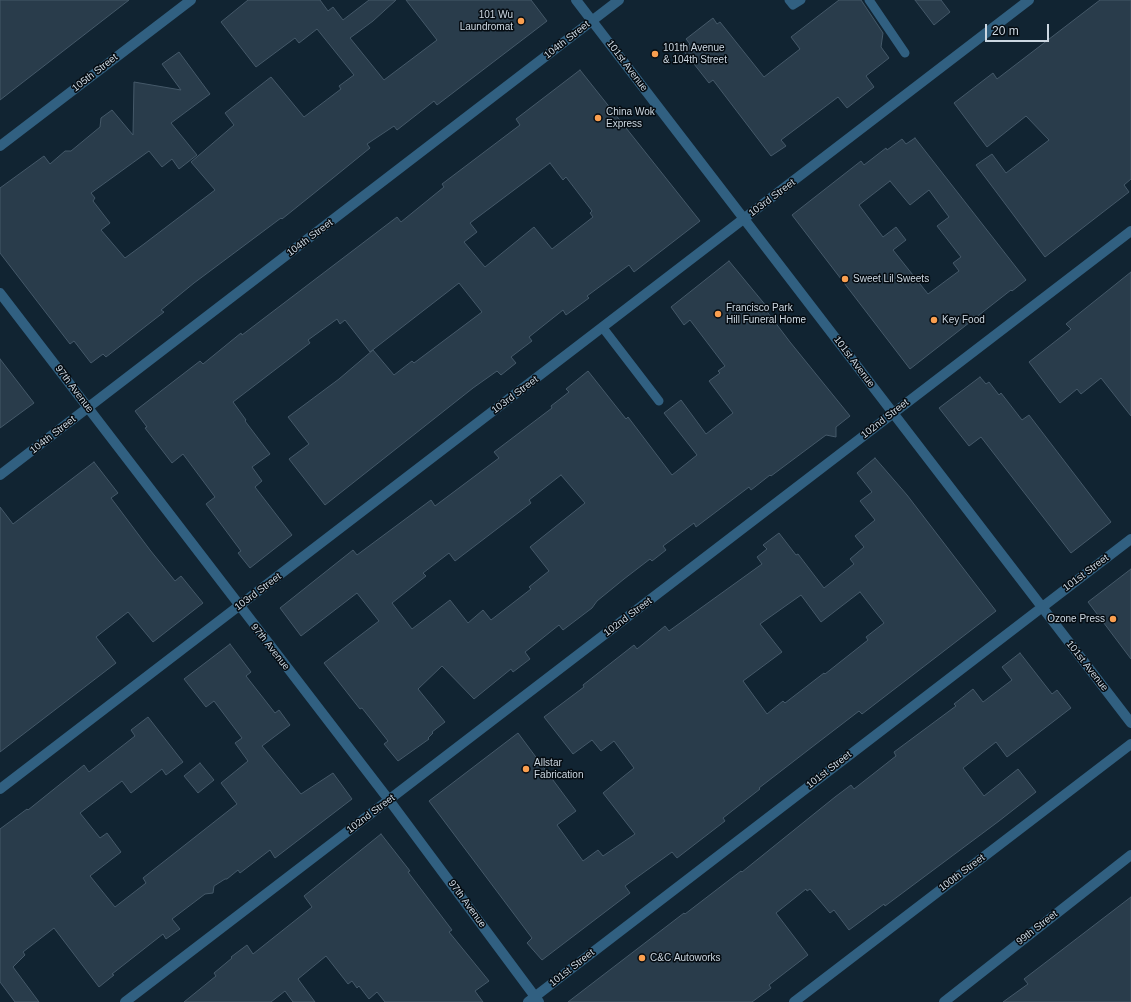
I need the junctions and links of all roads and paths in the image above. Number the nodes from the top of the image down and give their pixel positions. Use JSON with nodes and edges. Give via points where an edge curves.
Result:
{"nodes":[{"id":1,"x":191,"y":0,"type":"edge"},
{"id":2,"x":576,"y":0,"type":"edge"},
{"id":3,"x":619,"y":0,"type":"edge"},
{"id":4,"x":789,"y":0,"type":"edge"},
{"id":5,"x":801,"y":0,"type":"edge"},
{"id":6,"x":869,"y":0,"type":"edge"},
{"id":7,"x":1030,"y":0,"type":"edge"},
{"id":8,"x":592,"y":21,"type":"junction"},
{"id":9,"x":905,"y":53,"type":"dead end"},
{"id":10,"x":0,"y":146,"type":"edge"},
{"id":11,"x":744,"y":219,"type":"junction"},
{"id":12,"x":1131,"y":231,"type":"edge"},
{"id":13,"x":0,"y":293,"type":"edge"},
{"id":14,"x":602,"y":328,"type":"junction"},
{"id":15,"x":659,"y":401,"type":"dead end"},
{"id":16,"x":88,"y":408,"type":"junction"},
{"id":17,"x":893,"y":413,"type":"junction"},
{"id":18,"x":0,"y":475,"type":"edge"},
{"id":19,"x":1131,"y":538,"type":"edge"},
{"id":20,"x":239,"y":606,"type":"junction"},
{"id":21,"x":1042,"y":607,"type":"junction"},
{"id":22,"x":1131,"y":723,"type":"edge"},
{"id":23,"x":1131,"y":744,"type":"edge"},
{"id":24,"x":0,"y":789,"type":"edge"},
{"id":25,"x":389,"y":800,"type":"junction"},
{"id":26,"x":1131,"y":855,"type":"edge"},
{"id":27,"x":534,"y":1000,"type":"edge"},
{"id":28,"x":125,"y":1002,"type":"edge"},
{"id":29,"x":794,"y":1002,"type":"edge"},
{"id":30,"x":944,"y":1002,"type":"edge"}],
"edges":[{"from":1,"to":10,"type":"street","name":"105th Street"},
{"from":2,"to":8,"type":"street","name":"101st Avenue"},
{"from":3,"to":8,"type":"street","name":"104th Street"},
{"from":4,"to":5,"type":"lane","via":[[793,5]]},
{"from":6,"to":9,"type":"lane"},
{"from":7,"to":11,"type":"street","name":"103rd Street"},
{"from":8,"to":11,"type":"street","name":"101st Avenue"},
{"from":8,"to":16,"type":"street","name":"104th Street"},
{"from":11,"to":14,"type":"street","name":"103rd Street"},
{"from":11,"to":17,"type":"street","name":"101st Avenue"},
{"from":12,"to":17,"type":"street","name":"102nd Street"},
{"from":13,"to":16,"type":"street","name":"97th Avenue"},
{"from":14,"to":15,"type":"lane"},
{"from":14,"to":20,"type":"street","name":"103rd Street"},
{"from":16,"to":18,"type":"street","name":"104th Street"},
{"from":16,"to":20,"type":"street","name":"97th Avenue"},
{"from":17,"to":21,"type":"street","name":"101st Avenue"},
{"from":17,"to":25,"type":"street","name":"102nd Street"},
{"from":19,"to":21,"type":"street","name":"101st Street"},
{"from":20,"to":24,"type":"street","name":"103rd Street"},
{"from":20,"to":25,"type":"street","name":"97th Avenue"},
{"from":21,"to":22,"type":"street","name":"101st Avenue"},
{"from":21,"to":27,"type":"street","name":"101st Street"},
{"from":23,"to":29,"type":"street","name":"100th Street"},
{"from":25,"to":27,"type":"street","name":"97th Avenue"},
{"from":25,"to":28,"type":"street","name":"102nd Street"},
{"from":26,"to":30,"type":"street","name":"99th Street"}]}
